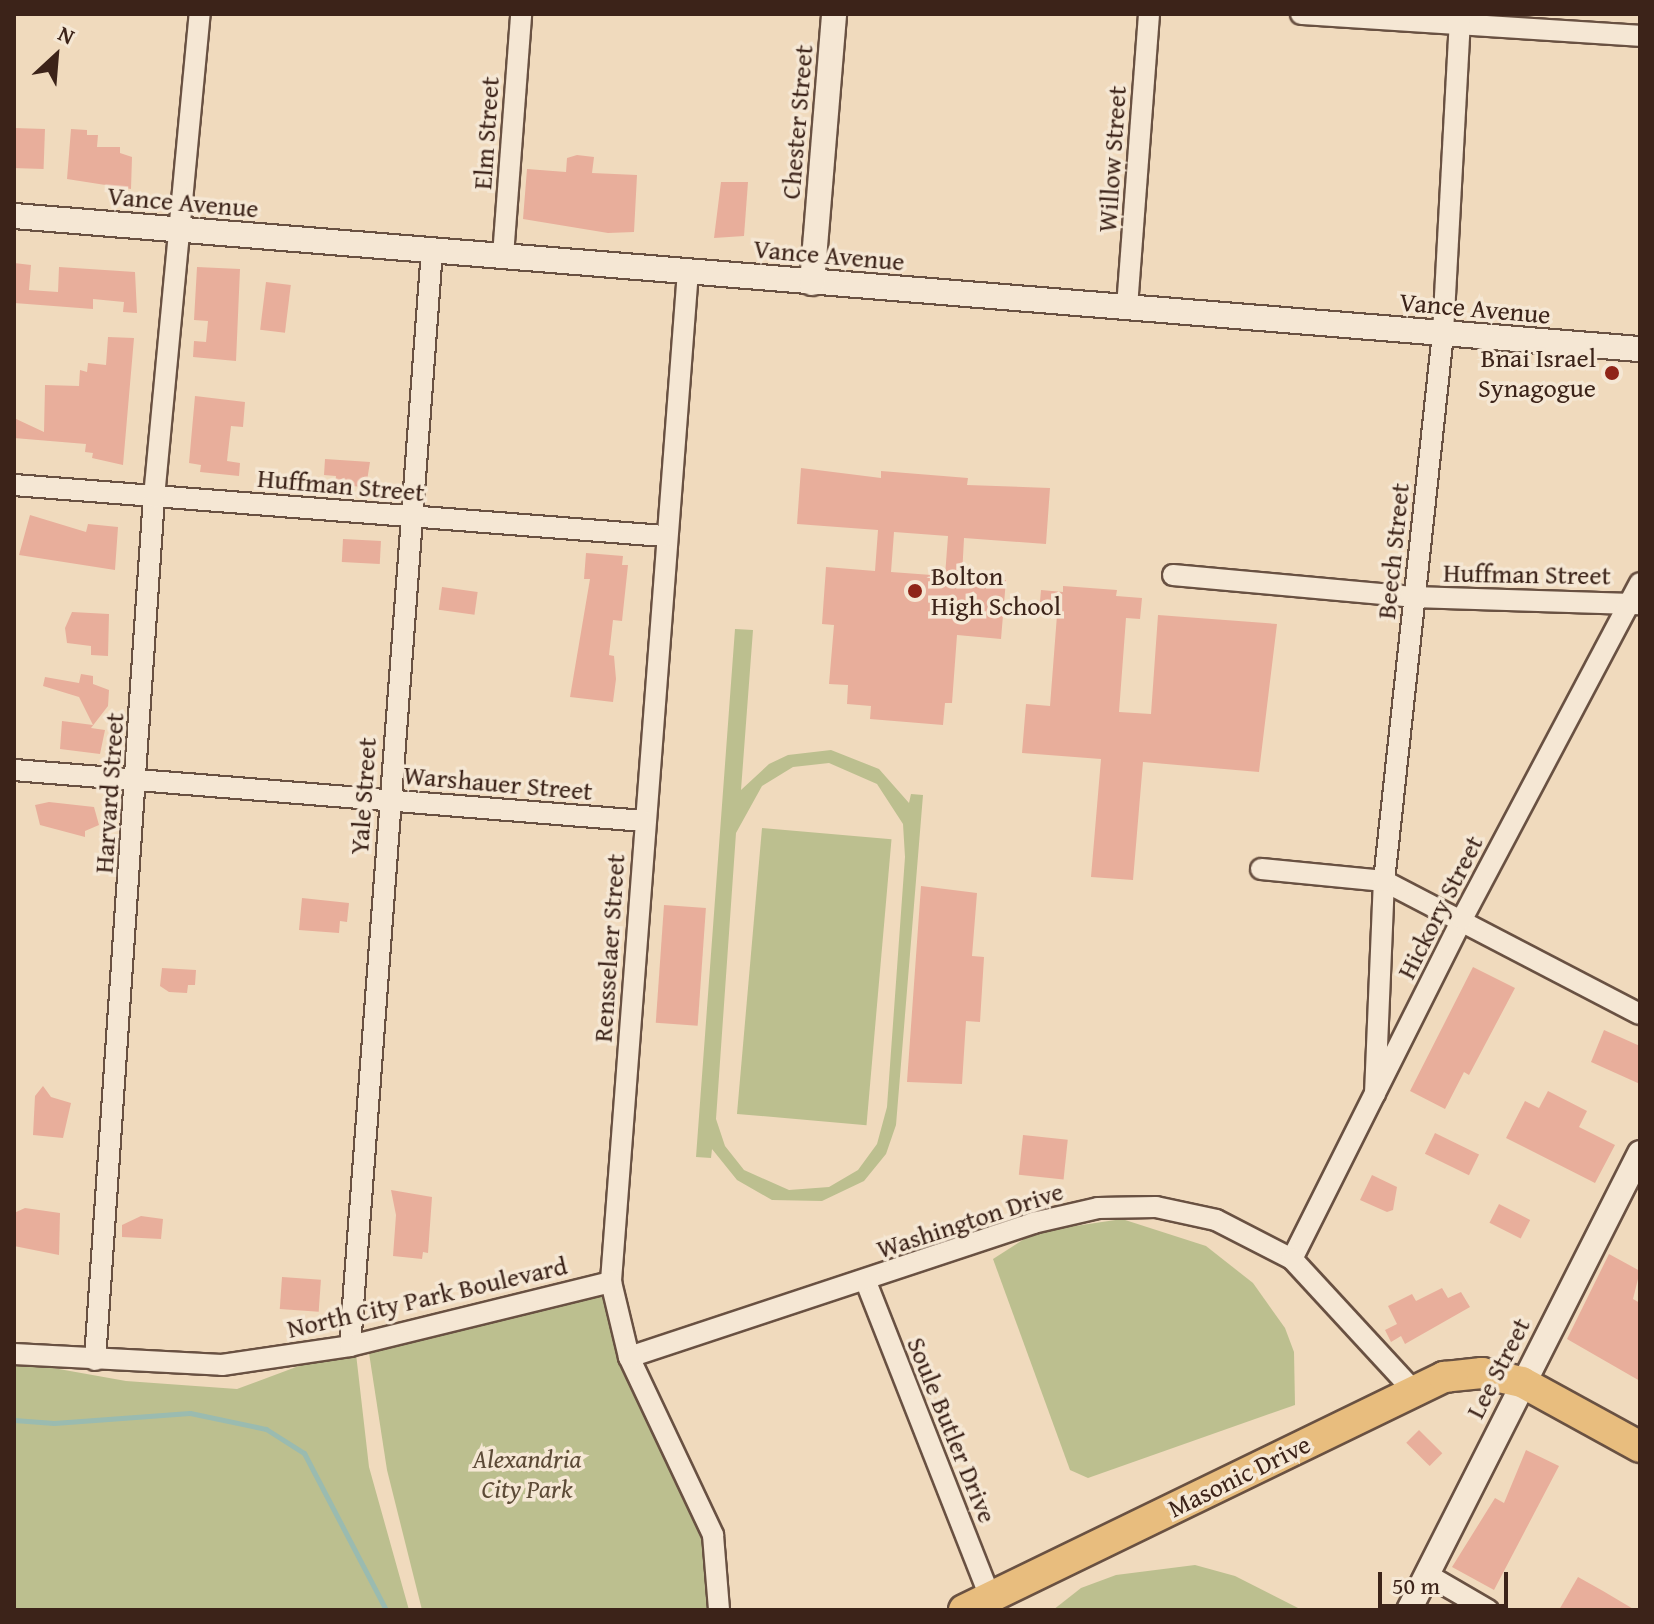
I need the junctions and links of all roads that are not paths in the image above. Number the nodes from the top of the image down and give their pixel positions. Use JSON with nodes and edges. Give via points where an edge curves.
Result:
{"nodes":[{"id":1,"x":200,"y":14,"type":"edge"},
{"id":2,"x":521,"y":14,"type":"edge"},
{"id":3,"x":834,"y":14,"type":"edge"},
{"id":4,"x":1149,"y":14,"type":"edge"},
{"id":5,"x":1301,"y":14,"type":"edge"},
{"id":6,"x":1460,"y":19,"type":"edge"},
{"id":7,"x":1640,"y":36,"type":"edge"},
{"id":8,"x":14,"y":216,"type":"edge"},
{"id":9,"x":176,"y":229,"type":"junction"},
{"id":10,"x":432,"y":251,"type":"junction"},
{"id":11,"x":503,"y":256,"type":"junction"},
{"id":12,"x":688,"y":271,"type":"junction"},
{"id":13,"x":812,"y":283,"type":"junction"},
{"id":14,"x":1127,"y":307,"type":"junction"},
{"id":15,"x":1443,"y":333,"type":"junction"},
{"id":16,"x":1640,"y":349,"type":"edge"},
{"id":17,"x":14,"y":485,"type":"edge"},
{"id":18,"x":154,"y":497,"type":"junction"},
{"id":19,"x":411,"y":517,"type":"junction"},
{"id":20,"x":664,"y":536,"type":"junction"},
{"id":21,"x":1173,"y":575,"type":"dead end"},
{"id":22,"x":1637,"y":596,"type":"edge"},
{"id":23,"x":1413,"y":597,"type":"junction"},
{"id":24,"x":14,"y":770,"type":"edge"},
{"id":25,"x":136,"y":779,"type":"junction"},
{"id":26,"x":388,"y":800,"type":"junction"},
{"id":27,"x":644,"y":821,"type":"junction"},
{"id":28,"x":1261,"y":869,"type":"dead end"},
{"id":29,"x":1384,"y":881,"type":"junction"},
{"id":30,"x":1462,"y":919,"type":"junction"},
{"id":31,"x":1640,"y":1014,"type":"edge"},
{"id":32,"x":1375,"y":1094,"type":"junction"},
{"id":33,"x":1640,"y":1153,"type":"edge"},
{"id":34,"x":1292,"y":1259,"type":"junction"},
{"id":35,"x":611,"y":1282,"type":"junction"},
{"id":36,"x":866,"y":1282,"type":"junction"},
{"id":37,"x":350,"y":1346,"type":"junction"},
{"id":38,"x":14,"y":1354,"type":"edge"},
{"id":39,"x":629,"y":1357,"type":"junction"},
{"id":40,"x":95,"y":1360,"type":"junction"},
{"id":41,"x":1522,"y":1382,"type":"junction"},
{"id":42,"x":1414,"y":1391,"type":"junction"},
{"id":43,"x":1640,"y":1447,"type":"edge"},
{"id":44,"x":1426,"y":1574,"type":"junction"},
{"id":45,"x":977,"y":1603,"type":"edge"},
{"id":46,"x":719,"y":1610,"type":"edge"},
{"id":47,"x":1409,"y":1610,"type":"edge"},
{"id":48,"x":1488,"y":1610,"type":"edge"}],
"edges":[{"from":1,"to":9,"type":"street","name":"Harvard Street"},
{"from":2,"to":11,"type":"street","name":"Elm Street"},
{"from":3,"to":13,"type":"street","name":"Chester Street"},
{"from":4,"to":14,"type":"street","name":"Willow Street"},
{"from":5,"to":6,"type":"street"},
{"from":6,"to":7,"type":"street"},
{"from":6,"to":15,"type":"street","name":"Beech Street"},
{"from":8,"to":9,"type":"street","name":"Vance Avenue"},
{"from":9,"to":10,"type":"street","name":"Vance Avenue"},
{"from":9,"to":18,"type":"street","name":"Harvard Street"},
{"from":10,"to":11,"type":"street","name":"Vance Avenue"},
{"from":10,"to":19,"type":"street","name":"Yale Street"},
{"from":11,"to":12,"type":"street","name":"Vance Avenue"},
{"from":12,"to":13,"type":"street","name":"Vance Avenue"},
{"from":12,"to":20,"type":"street","name":"Rensselaer Street"},
{"from":13,"to":14,"type":"street","name":"Vance Avenue"},
{"from":14,"to":15,"type":"street","name":"Vance Avenue"},
{"from":15,"to":16,"type":"street","name":"Vance Avenue"},
{"from":15,"to":23,"type":"street","name":"Beech Street"},
{"from":17,"to":18,"type":"street","name":"Huffman Street"},
{"from":18,"to":19,"type":"street","name":"Huffman Street"},
{"from":18,"to":25,"type":"street","name":"Harvard Street"},
{"from":19,"to":20,"type":"street","name":"Huffman Street"},
{"from":19,"to":26,"type":"street","name":"Yale Street"},
{"from":20,"to":27,"type":"street","name":"Rensselaer Street"},
{"from":21,"to":23,"type":"street","name":"Huffman Street"},
{"from":22,"to":23,"type":"street","name":"Huffman Street","via":[[1598,606]]},
{"from":22,"to":30,"type":"street","name":"Hickory Street"},
{"from":23,"to":29,"type":"street","name":"Beech Street"},
{"from":24,"to":25,"type":"street","name":"Warshauer Street"},
{"from":25,"to":26,"type":"street","name":"Warshauer Street"},
{"from":25,"to":40,"type":"street","name":"Harvard Street"},
{"from":26,"to":27,"type":"street","name":"Warshauer Street"},
{"from":26,"to":37,"type":"street","name":"Yale Street"},
{"from":27,"to":35,"type":"street","name":"Rensselaer Street"},
{"from":28,"to":29,"type":"street"},
{"from":29,"to":30,"type":"street"},
{"from":29,"to":32,"type":"street","name":"Beech Street"},
{"from":30,"to":31,"type":"street"},
{"from":30,"to":32,"type":"street","name":"Hickory Street"},
{"from":32,"to":34,"type":"street","name":"Hickory Street"},
{"from":33,"to":41,"type":"street","name":"Lee Street"},
{"from":34,"to":36,"type":"street","name":"Washington Drive","via":[[1216,1220],[1156,1207],[1098,1208],[1033,1223]]},
{"from":34,"to":42,"type":"street","name":"Washington Drive"},
{"from":35,"to":37,"type":"street","name":"North City Park Boulevard"},
{"from":35,"to":39,"type":"street","name":"Rensselaer Street"},
{"from":36,"to":39,"type":"street","name":"Washington Drive"},
{"from":36,"to":45,"type":"street","name":"Soule Butler Drive"},
{"from":37,"to":40,"type":"street","name":"North City Park Boulevard","via":[[222,1365]]},
{"from":38,"to":40,"type":"street","name":"North City Park Boulevard"},
{"from":39,"to":46,"type":"street","name":"Rensselaer Street","via":[[713,1535]]},
{"from":41,"to":42,"type":"main road","name":"Masonic Drive","via":[[1482,1373],[1456,1375]]},
{"from":41,"to":43,"type":"main road","name":"Masonic Drive"},
{"from":41,"to":44,"type":"street","name":"Lee Street"},
{"from":42,"to":45,"type":"main road","name":"Masonic Drive"},
{"from":44,"to":47,"type":"street","name":"Lee Street"},
{"from":44,"to":48,"type":"street"}]}
